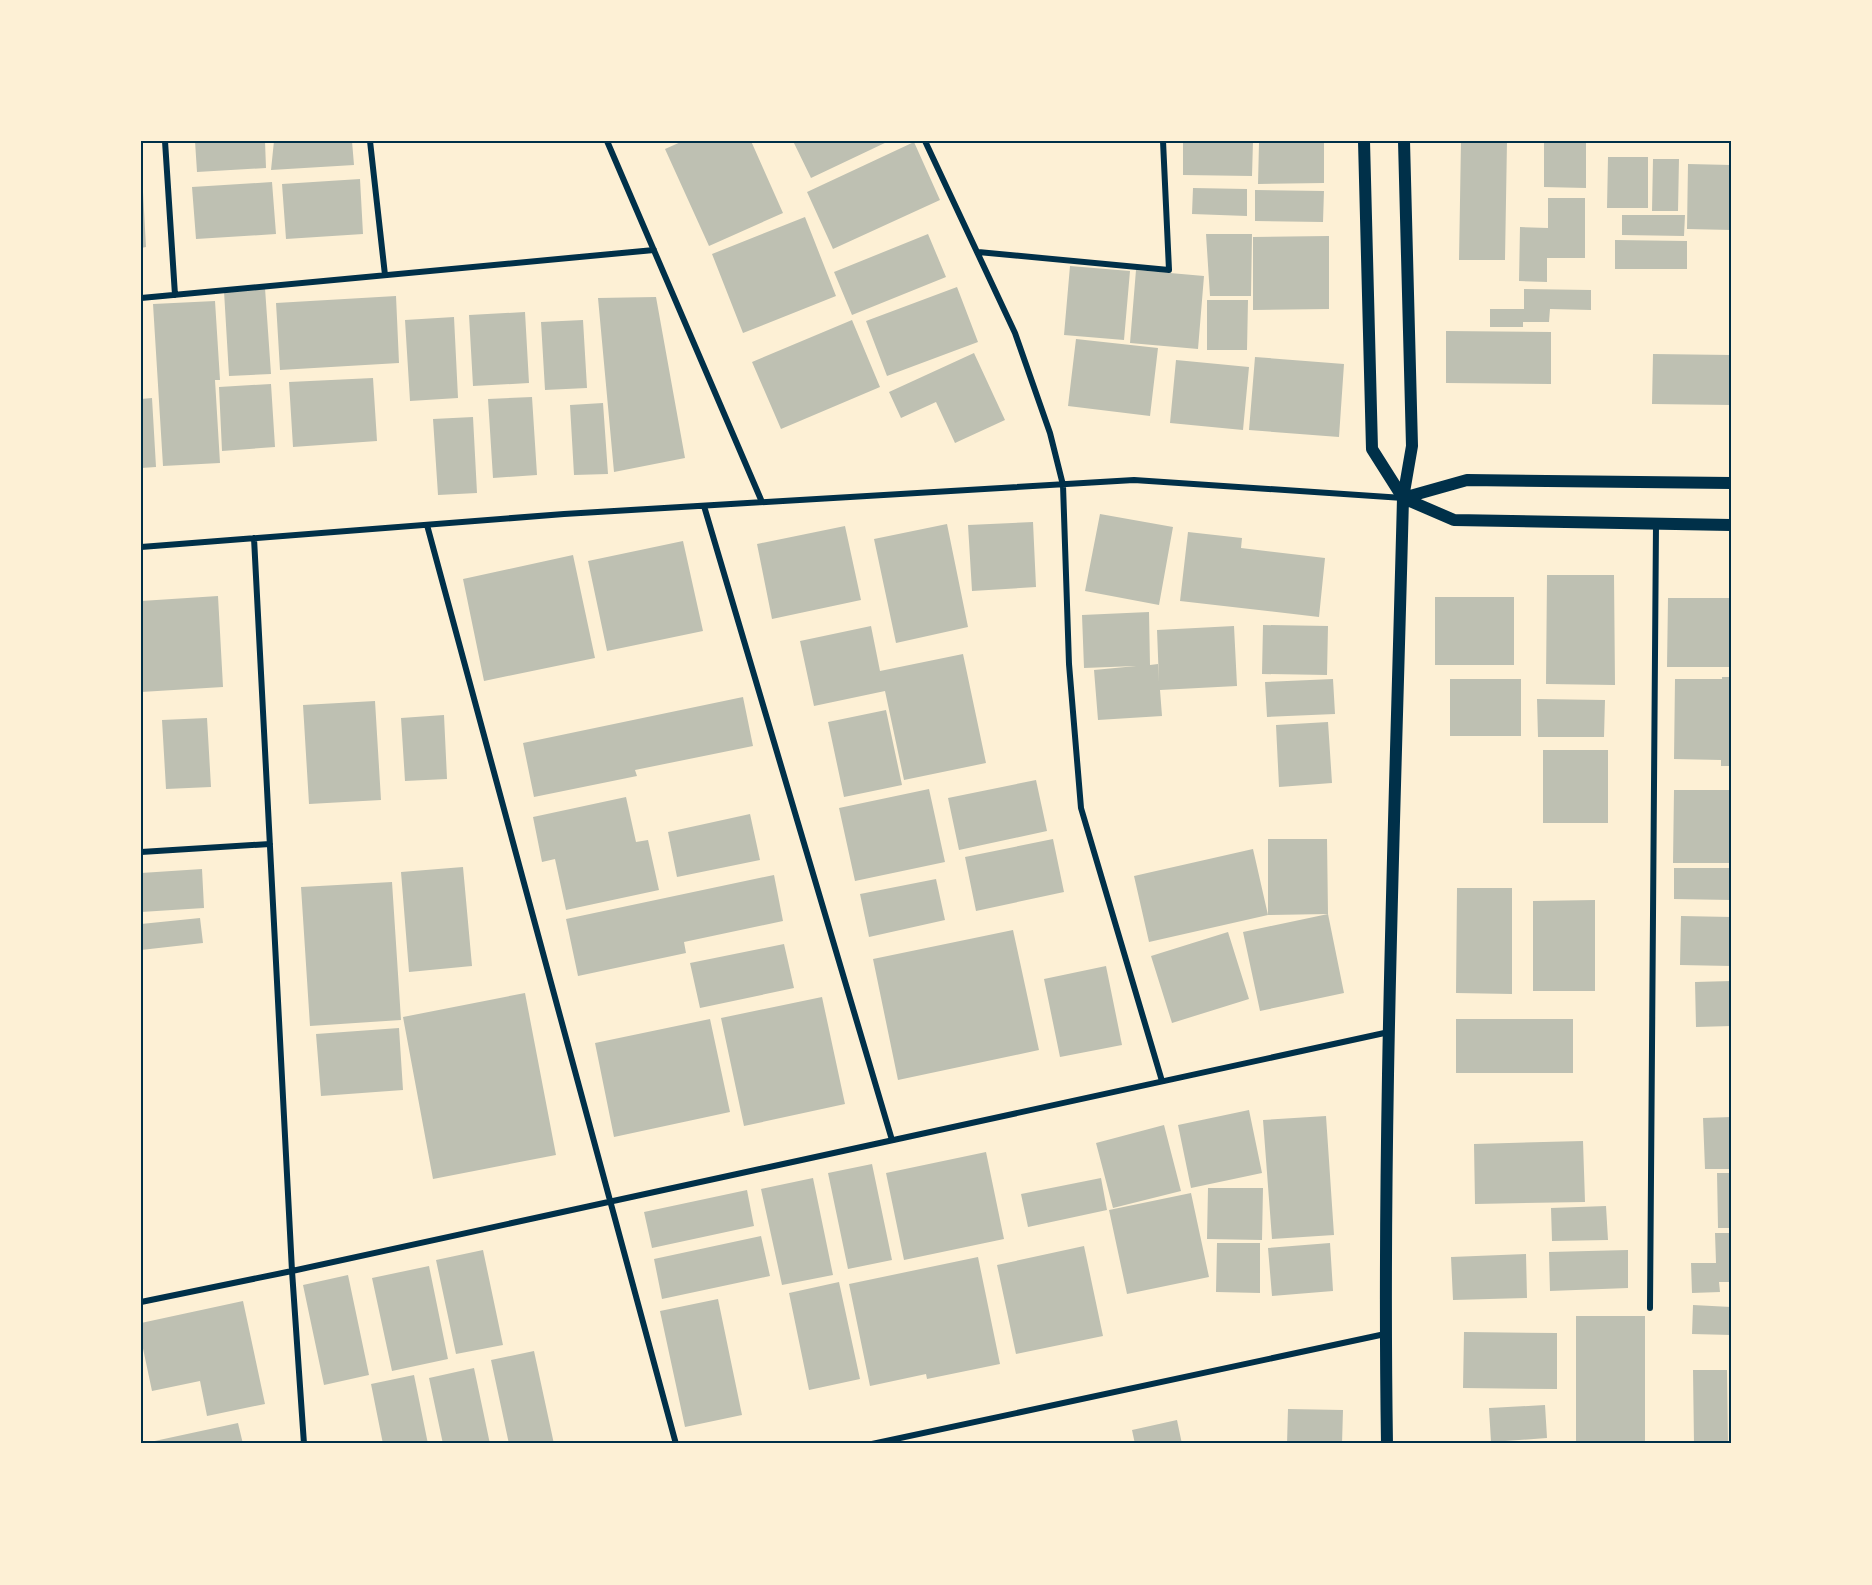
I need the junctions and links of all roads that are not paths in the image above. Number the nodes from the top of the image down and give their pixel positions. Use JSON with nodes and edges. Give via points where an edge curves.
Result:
{"nodes":[{"id":1,"x":165,"y":141,"type":"edge"},
{"id":2,"x":370,"y":141,"type":"edge"},
{"id":3,"x":608,"y":141,"type":"edge"},
{"id":4,"x":926,"y":141,"type":"edge"},
{"id":5,"x":1163,"y":141,"type":"edge"},
{"id":6,"x":1364,"y":141,"type":"edge"},
{"id":7,"x":1404,"y":141,"type":"edge"},
{"id":8,"x":654,"y":250,"type":"junction"},
{"id":9,"x":978,"y":252,"type":"junction"},
{"id":10,"x":385,"y":275,"type":"junction"},
{"id":11,"x":175,"y":295,"type":"junction"},
{"id":12,"x":141,"y":298,"type":"edge"},
{"id":13,"x":1731,"y":483,"type":"edge"},
{"id":14,"x":1063,"y":485,"type":"junction"},
{"id":15,"x":1403,"y":498,"type":"junction"},
{"id":16,"x":762,"y":502,"type":"junction"},
{"id":17,"x":704,"y":506,"type":"junction"},
{"id":18,"x":1656,"y":524,"type":"junction"},
{"id":19,"x":427,"y":525,"type":"junction"},
{"id":20,"x":1731,"y":525,"type":"edge"},
{"id":21,"x":254,"y":538,"type":"junction"},
{"id":22,"x":141,"y":547,"type":"edge"},
{"id":23,"x":270,"y":844,"type":"junction"},
{"id":24,"x":141,"y":852,"type":"edge"},
{"id":25,"x":1389,"y":1031,"type":"junction"},
{"id":26,"x":1162,"y":1081,"type":"junction"},
{"id":27,"x":892,"y":1140,"type":"junction"},
{"id":28,"x":609,"y":1202,"type":"junction"},
{"id":29,"x":292,"y":1272,"type":"junction"},
{"id":30,"x":141,"y":1302,"type":"edge"},
{"id":31,"x":1650,"y":1308,"type":"dead end"},
{"id":32,"x":1385,"y":1334,"type":"junction"},
{"id":33,"x":304,"y":1444,"type":"edge"},
{"id":34,"x":676,"y":1444,"type":"edge"},
{"id":35,"x":873,"y":1444,"type":"edge"},
{"id":36,"x":1387,"y":1444,"type":"edge"}],
"edges":[{"from":1,"to":11,"type":"street"},
{"from":2,"to":10,"type":"street"},
{"from":3,"to":8,"type":"street"},
{"from":4,"to":9,"type":"street"},
{"from":5,"to":9,"type":"street","via":[[1168,270]]},
{"from":6,"to":15,"type":"main road","via":[[1371,449]]},
{"from":7,"to":15,"type":"main road","via":[[1412,446]]},
{"from":8,"to":10,"type":"street"},
{"from":8,"to":16,"type":"street"},
{"from":9,"to":14,"type":"street","via":[[1015,333],[1050,433]]},
{"from":10,"to":11,"type":"street"},
{"from":11,"to":12,"type":"street"},
{"from":13,"to":15,"type":"main road","via":[[1467,480]]},
{"from":14,"to":15,"type":"street","via":[[1134,480]]},
{"from":14,"to":16,"type":"street"},
{"from":14,"to":26,"type":"street","via":[[1069,664],[1081,808]]},
{"from":15,"to":18,"type":"main road","via":[[1454,520]]},
{"from":15,"to":25,"type":"main road"},
{"from":16,"to":17,"type":"street"},
{"from":17,"to":19,"type":"street"},
{"from":17,"to":27,"type":"street"},
{"from":18,"to":20,"type":"main road"},
{"from":18,"to":31,"type":"street"},
{"from":19,"to":21,"type":"street"},
{"from":19,"to":28,"type":"street"},
{"from":21,"to":22,"type":"street"},
{"from":21,"to":23,"type":"street"},
{"from":23,"to":24,"type":"street"},
{"from":23,"to":29,"type":"street"},
{"from":25,"to":26,"type":"street"},
{"from":25,"to":32,"type":"main road"},
{"from":26,"to":27,"type":"street"},
{"from":27,"to":28,"type":"street"},
{"from":28,"to":29,"type":"street"},
{"from":28,"to":34,"type":"street"},
{"from":29,"to":30,"type":"street"},
{"from":29,"to":33,"type":"street"},
{"from":32,"to":35,"type":"street"},
{"from":32,"to":36,"type":"main road"}]}
